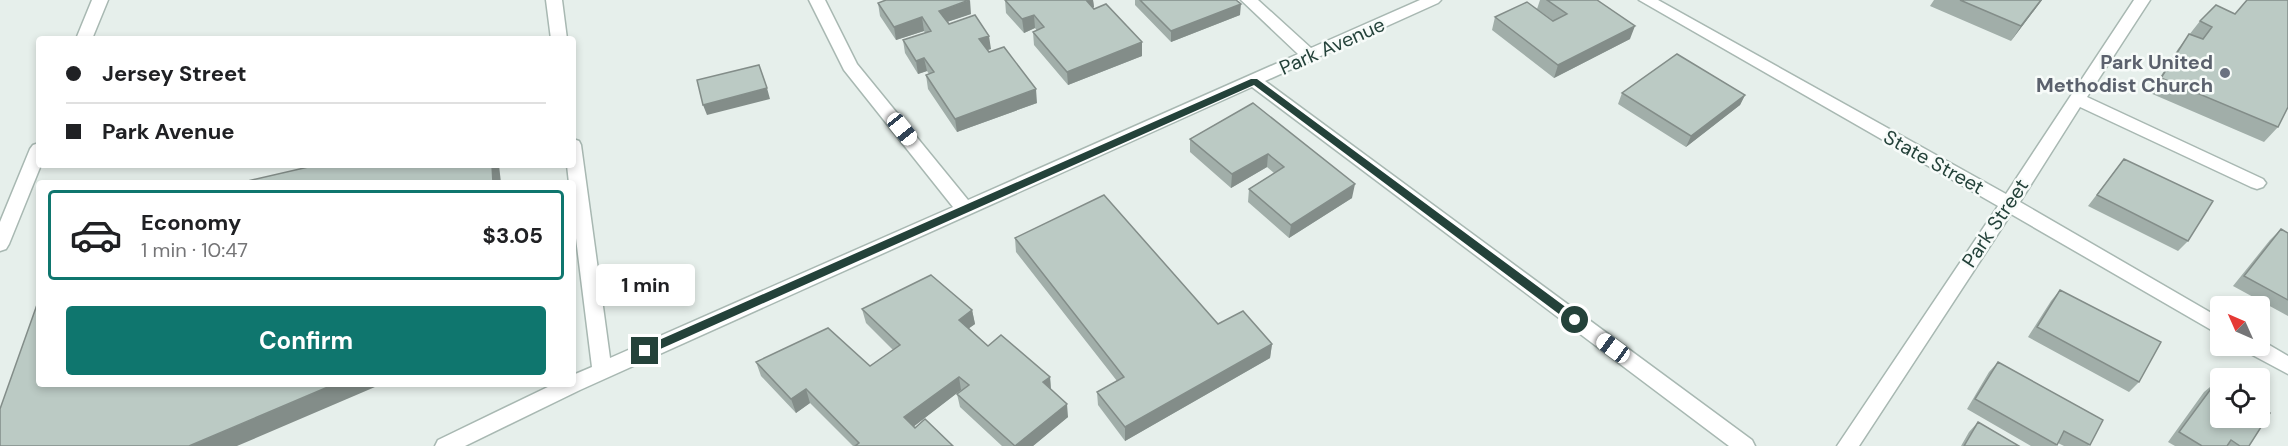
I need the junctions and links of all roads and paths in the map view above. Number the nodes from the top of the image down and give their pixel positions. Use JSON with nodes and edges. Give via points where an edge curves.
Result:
{"nodes":[{"id":1,"x":100,"y":0,"type":"edge"},
{"id":2,"x":554,"y":0,"type":"edge"},
{"id":3,"x":817,"y":0,"type":"edge"},
{"id":4,"x":1249,"y":0,"type":"edge"},
{"id":5,"x":1433,"y":0,"type":"edge"},
{"id":6,"x":1647,"y":0,"type":"edge"},
{"id":7,"x":2142,"y":0,"type":"edge"},
{"id":8,"x":85,"y":36,"type":"edge"},
{"id":9,"x":559,"y":36,"type":"edge"},
{"id":10,"x":1310,"y":56,"type":"junction"},
{"id":11,"x":1254,"y":81,"type":"junction"},
{"id":12,"x":2077,"y":99,"type":"junction"},
{"id":13,"x":36,"y":156,"type":"edge"},
{"id":14,"x":576,"y":168,"type":"edge"},
{"id":15,"x":2257,"y":183,"type":"dead end"},
{"id":16,"x":2009,"y":204,"type":"junction"},
{"id":17,"x":965,"y":209,"type":"junction"},
{"id":18,"x":0,"y":244,"type":"edge"},
{"id":19,"x":2210,"y":321,"type":"edge"},
{"id":20,"x":2270,"y":356,"type":"edge"},
{"id":21,"x":2288,"y":366,"type":"edge"},
{"id":22,"x":602,"y":370,"type":"junction"},
{"id":23,"x":576,"y":383,"type":"edge"},
{"id":24,"x":567,"y":387,"type":"edge"},
{"id":25,"x":445,"y":446,"type":"edge"},
{"id":26,"x":1745,"y":446,"type":"edge"},
{"id":27,"x":1847,"y":446,"type":"edge"}],
"edges":[{"from":1,"to":8,"type":"street"},
{"from":2,"to":9,"type":"street"},
{"from":3,"to":17,"type":"street","via":[[850,66]]},
{"from":4,"to":10,"type":"street"},
{"from":5,"to":10,"type":"street","name":"Park Avenue"},
{"from":6,"to":16,"type":"street","name":"State Street"},
{"from":7,"to":12,"type":"street","name":"Park Street"},
{"from":10,"to":11,"type":"street","name":"Park Avenue"},
{"from":11,"to":17,"type":"street","name":"Park Avenue"},
{"from":11,"to":26,"type":"street"},
{"from":12,"to":15,"type":"street"},
{"from":12,"to":16,"type":"street","name":"Park Street"},
{"from":13,"to":18,"type":"street"},
{"from":14,"to":22,"type":"street"},
{"from":16,"to":19,"type":"street","name":"State Street"},
{"from":16,"to":27,"type":"street","name":"Park Street"},
{"from":17,"to":22,"type":"street","name":"Park Avenue"},
{"from":20,"to":21,"type":"street"},
{"from":22,"to":23,"type":"street","name":"Park Avenue"},
{"from":24,"to":25,"type":"street","name":"Park Avenue"}]}
